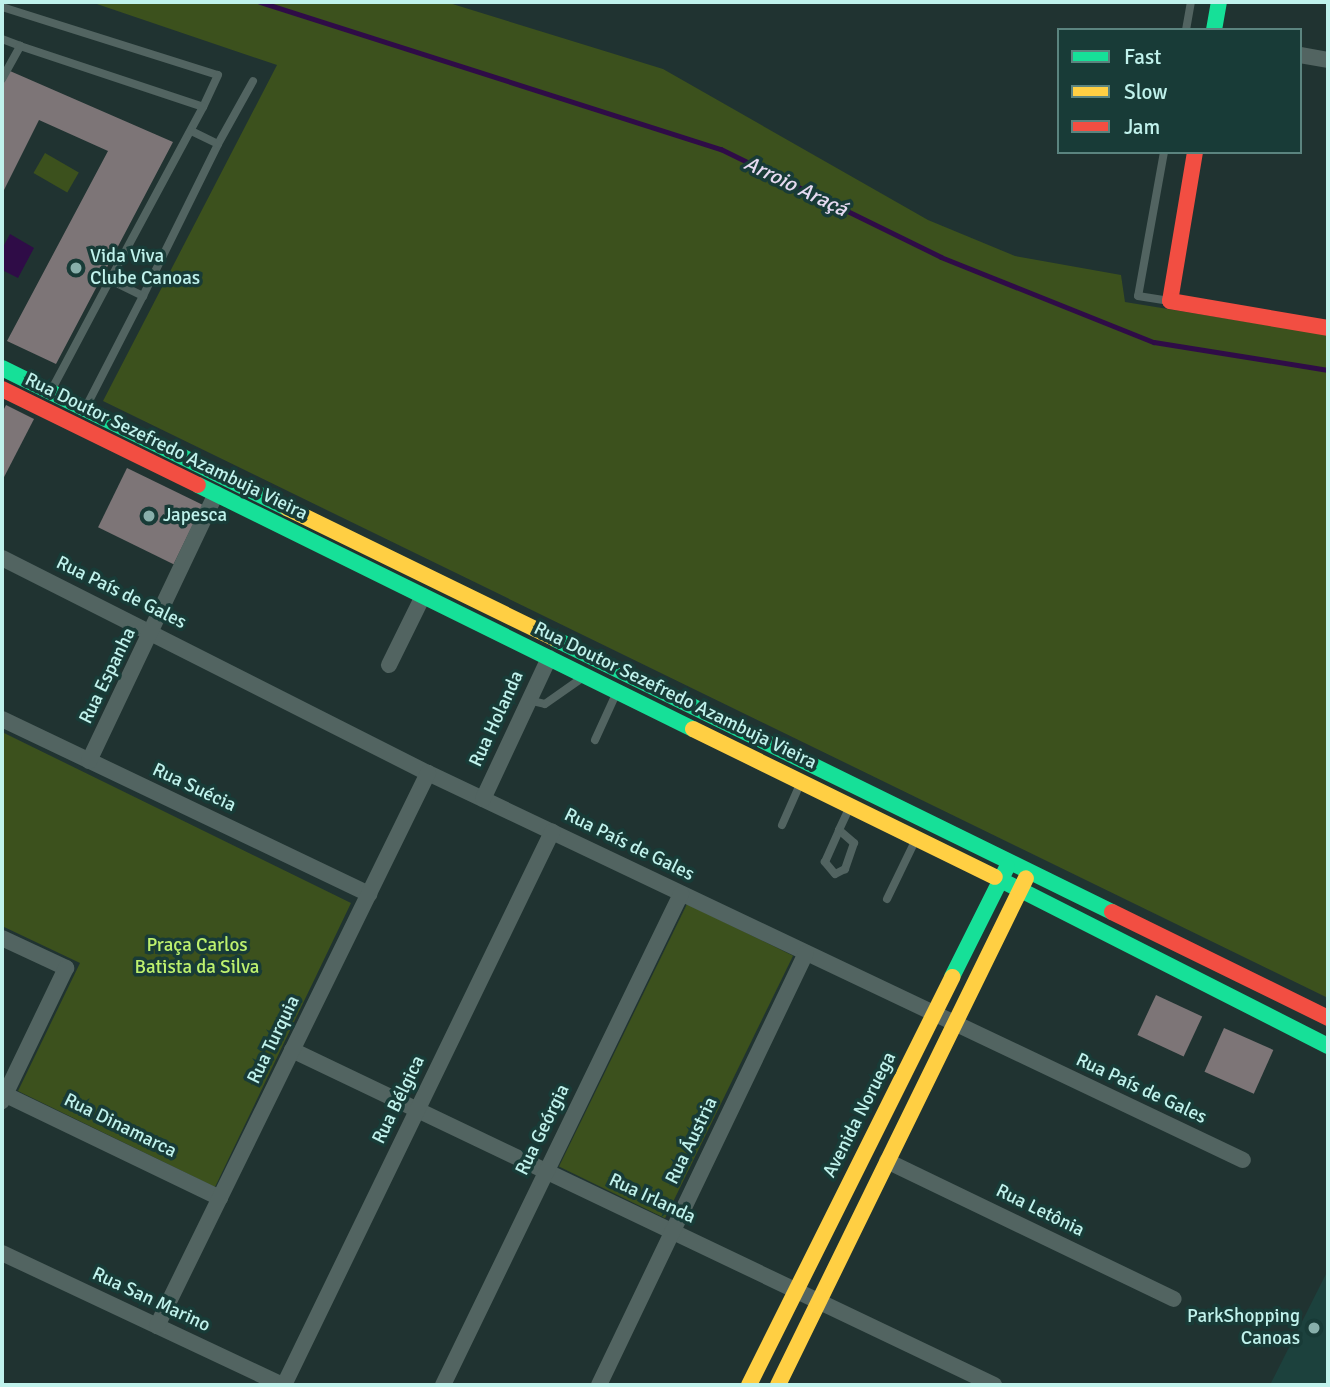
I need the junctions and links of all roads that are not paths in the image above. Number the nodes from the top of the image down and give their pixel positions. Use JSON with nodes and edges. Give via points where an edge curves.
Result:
{"nodes":[{"id":1,"x":1191,"y":2,"type":"edge"},
{"id":2,"x":1219,"y":2,"type":"edge"},
{"id":3,"x":2,"y":7,"type":"edge"},
{"id":4,"x":1186,"y":28,"type":"edge"},
{"id":5,"x":1214,"y":28,"type":"edge"},
{"id":6,"x":2,"y":39,"type":"edge"},
{"id":7,"x":20,"y":46,"type":"junction"},
{"id":8,"x":1302,"y":55,"type":"edge"},
{"id":9,"x":1328,"y":60,"type":"edge"},
{"id":10,"x":2,"y":79,"type":"edge"},
{"id":11,"x":253,"y":81,"type":"dead end"},
{"id":12,"x":203,"y":107,"type":"junction"},
{"id":13,"x":191,"y":131,"type":"junction"},
{"id":14,"x":218,"y":144,"type":"junction"},
{"id":15,"x":1164,"y":154,"type":"edge"},
{"id":16,"x":1195,"y":154,"type":"edge"},
{"id":17,"x":110,"y":280,"type":"junction"},
{"id":18,"x":143,"y":296,"type":"junction"},
{"id":19,"x":1170,"y":301,"type":"junction"},
{"id":20,"x":1328,"y":327,"type":"edge"},
{"id":21,"x":2,"y":368,"type":"edge"},
{"id":22,"x":2,"y":389,"type":"edge"},
{"id":23,"x":50,"y":392,"type":"junction"},
{"id":24,"x":85,"y":409,"type":"junction"},
{"id":25,"x":216,"y":494,"type":"junction"},
{"id":26,"x":2,"y":558,"type":"edge"},
{"id":27,"x":423,"y":596,"type":"junction"},
{"id":28,"x":154,"y":631,"type":"junction"},
{"id":29,"x":549,"y":658,"type":"junction"},
{"id":30,"x":389,"y":665,"type":"dead end"},
{"id":31,"x":585,"y":676,"type":"junction"},
{"id":32,"x":618,"y":691,"type":"junction"},
{"id":33,"x":528,"y":700,"type":"junction"},
{"id":34,"x":2,"y":719,"type":"edge"},
{"id":35,"x":595,"y":740,"type":"dead end"},
{"id":36,"x":89,"y":761,"type":"junction"},
{"id":37,"x":428,"y":773,"type":"junction"},
{"id":38,"x":802,"y":782,"type":"junction"},
{"id":39,"x":483,"y":799,"type":"junction"},
{"id":40,"x":850,"y":806,"type":"junction"},
{"id":41,"x":782,"y":825,"type":"dead end"},
{"id":42,"x":839,"y":830,"type":"junction"},
{"id":43,"x":552,"y":832,"type":"junction"},
{"id":44,"x":916,"y":838,"type":"junction"},
{"id":45,"x":1009,"y":863,"type":"junction"},
{"id":46,"x":1028,"y":872,"type":"junction"},
{"id":47,"x":1001,"y":880,"type":"junction"},
{"id":48,"x":1020,"y":889,"type":"junction"},
{"id":49,"x":369,"y":894,"type":"junction"},
{"id":50,"x":681,"y":894,"type":"junction"},
{"id":51,"x":887,"y":899,"type":"dead end"},
{"id":52,"x":2,"y":938,"type":"edge"},
{"id":53,"x":806,"y":953,"type":"junction"},
{"id":54,"x":934,"y":1014,"type":"junction"},
{"id":55,"x":1328,"y":1018,"type":"edge"},
{"id":56,"x":954,"y":1024,"type":"junction"},
{"id":57,"x":1328,"y":1046,"type":"edge"},
{"id":58,"x":292,"y":1050,"type":"junction"},
{"id":59,"x":3,"y":1096,"type":"edge"},
{"id":60,"x":418,"y":1110,"type":"junction"},
{"id":61,"x":1243,"y":1160,"type":"dead end"},
{"id":62,"x":887,"y":1161,"type":"junction"},
{"id":63,"x":546,"y":1172,"type":"junction"},
{"id":64,"x":220,"y":1198,"type":"junction"},
{"id":65,"x":673,"y":1232,"type":"junction"},
{"id":66,"x":2,"y":1253,"type":"edge"},
{"id":67,"x":796,"y":1291,"type":"junction"},
{"id":68,"x":1174,"y":1299,"type":"dead end"},
{"id":69,"x":819,"y":1302,"type":"junction"},
{"id":70,"x":158,"y":1326,"type":"junction"},
{"id":71,"x":251,"y":1379,"type":"edge"},
{"id":72,"x":283,"y":1385,"type":"edge"},
{"id":73,"x":443,"y":1385,"type":"edge"},
{"id":74,"x":599,"y":1385,"type":"edge"},
{"id":75,"x":749,"y":1385,"type":"edge"},
{"id":76,"x":778,"y":1385,"type":"edge"},
{"id":77,"x":994,"y":1385,"type":"edge"}],
"edges":[{"from":1,"to":4,"type":"lane"},
{"from":2,"to":5,"type":"main road"},
{"from":3,"to":12,"type":"lane","via":[[218,75]]},
{"from":6,"to":7,"type":"lane"},
{"from":7,"to":10,"type":"lane"},
{"from":7,"to":12,"type":"lane"},
{"from":8,"to":9,"type":"street"},
{"from":11,"to":14,"type":"lane"},
{"from":12,"to":13,"type":"lane"},
{"from":13,"to":14,"type":"lane"},
{"from":13,"to":17,"type":"lane"},
{"from":14,"to":18,"type":"lane"},
{"from":15,"to":19,"type":"lane","via":[[1138,296]]},
{"from":16,"to":19,"type":"main road"},
{"from":17,"to":18,"type":"lane"},
{"from":17,"to":23,"type":"lane"},
{"from":18,"to":24,"type":"lane"},
{"from":19,"to":20,"type":"main road"},
{"from":21,"to":23,"type":"main road","name":"Rua Doutor Sezefredo Azambuja Vieira"},
{"from":22,"to":25,"type":"main road","name":"Rua Doutor Sezefredo Azambuja Vieira"},
{"from":23,"to":24,"type":"main road","name":"Rua Doutor Sezefredo Azambuja Vieira"},
{"from":24,"to":45,"type":"main road","name":"Rua Doutor Sezefredo Azambuja Vieira"},
{"from":25,"to":27,"type":"main road","name":"Rua Doutor Sezefredo Azambuja Vieira"},
{"from":25,"to":28,"type":"street","name":"Rua Espanha"},
{"from":26,"to":28,"type":"street","name":"Rua País de Gales"},
{"from":27,"to":29,"type":"main road","name":"Rua Doutor Sezefredo Azambuja Vieira"},
{"from":27,"to":30,"type":"street"},
{"from":28,"to":36,"type":"street","name":"Rua Espanha"},
{"from":28,"to":37,"type":"street","name":"Rua País de Gales"},
{"from":29,"to":31,"type":"main road","name":"Rua Doutor Sezefredo Azambuja Vieira"},
{"from":29,"to":33,"type":"street","name":"Rua Holanda"},
{"from":31,"to":32,"type":"main road","name":"Rua Doutor Sezefredo Azambuja Vieira"},
{"from":31,"to":33,"type":"lane","via":[[545,704]]},
{"from":32,"to":35,"type":"lane"},
{"from":32,"to":38,"type":"main road","name":"Rua Doutor Sezefredo Azambuja Vieira"},
{"from":33,"to":39,"type":"street","name":"Rua Holanda"},
{"from":34,"to":36,"type":"street","name":"Rua Suécia"},
{"from":36,"to":49,"type":"street","name":"Rua Suécia"},
{"from":37,"to":39,"type":"street","name":"Rua País de Gales"},
{"from":37,"to":49,"type":"street","name":"Rua Turquia"},
{"from":38,"to":40,"type":"main road","name":"Rua Doutor Sezefredo Azambuja Vieira"},
{"from":38,"to":41,"type":"lane"},
{"from":39,"to":43,"type":"street","name":"Rua País de Gales"},
{"from":40,"to":42,"type":"lane"},
{"from":40,"to":44,"type":"main road","name":"Rua Doutor Sezefredo Azambuja Vieira"},
{"from":42,"to":42,"type":"lane","via":[[825,862],[835,874],[841,874],[853,849],[850,836]]},
{"from":43,"to":50,"type":"street","name":"Rua País de Gales"},
{"from":43,"to":60,"type":"street","name":"Rua Bélgica"},
{"from":44,"to":47,"type":"main road","name":"Rua Doutor Sezefredo Azambuja Vieira"},
{"from":44,"to":51,"type":"lane"},
{"from":45,"to":46,"type":"main road","name":"Rua Doutor Sezefredo Azambuja Vieira"},
{"from":45,"to":47,"type":"main road","name":"Avenida Noruega"},
{"from":46,"to":48,"type":"main road"},
{"from":46,"to":55,"type":"main road","name":"Rua Doutor Sezefredo Azambuja Vieira"},
{"from":47,"to":48,"type":"main road","name":"Rua Doutor Sezefredo Azambuja Vieira"},
{"from":47,"to":54,"type":"main road","name":"Avenida Noruega"},
{"from":48,"to":56,"type":"main road"},
{"from":48,"to":57,"type":"main road","name":"Rua Doutor Sezefredo Azambuja Vieira"},
{"from":49,"to":58,"type":"street","name":"Rua Turquia"},
{"from":50,"to":53,"type":"street","name":"Rua País de Gales"},
{"from":50,"to":63,"type":"street","name":"Rua Geórgia"},
{"from":52,"to":59,"type":"street","via":[[66,968]]},
{"from":53,"to":54,"type":"street","name":"Rua País de Gales"},
{"from":53,"to":65,"type":"street","name":"Rua Áustria"},
{"from":54,"to":56,"type":"street","name":"Rua País de Gales"},
{"from":54,"to":67,"type":"main road","name":"Avenida Noruega"},
{"from":56,"to":61,"type":"street","name":"Rua País de Gales"},
{"from":56,"to":62,"type":"main road"},
{"from":58,"to":60,"type":"street","name":"Rua Irlanda"},
{"from":58,"to":64,"type":"street","name":"Rua Turquia"},
{"from":59,"to":64,"type":"street","name":"Rua Dinamarca"},
{"from":60,"to":63,"type":"street","name":"Rua Irlanda"},
{"from":60,"to":72,"type":"street","name":"Rua Bélgica"},
{"from":62,"to":68,"type":"street","name":"Rua Letônia"},
{"from":62,"to":69,"type":"main road"},
{"from":63,"to":65,"type":"street","name":"Rua Irlanda"},
{"from":63,"to":73,"type":"street","name":"Rua Geórgia"},
{"from":64,"to":70,"type":"street","name":"Rua Turquia"},
{"from":65,"to":67,"type":"street","name":"Rua Irlanda"},
{"from":65,"to":74,"type":"street","name":"Rua Áustria"},
{"from":66,"to":70,"type":"street","name":"Rua San Marino"},
{"from":67,"to":69,"type":"street","name":"Rua Irlanda"},
{"from":67,"to":75,"type":"main road","name":"Avenida Noruega"},
{"from":69,"to":76,"type":"main road"},
{"from":69,"to":77,"type":"street","name":"Rua Irlanda"},
{"from":70,"to":71,"type":"street","name":"Rua San Marino"},
{"from":71,"to":72,"type":"street","name":"Rua San Marino"}]}
